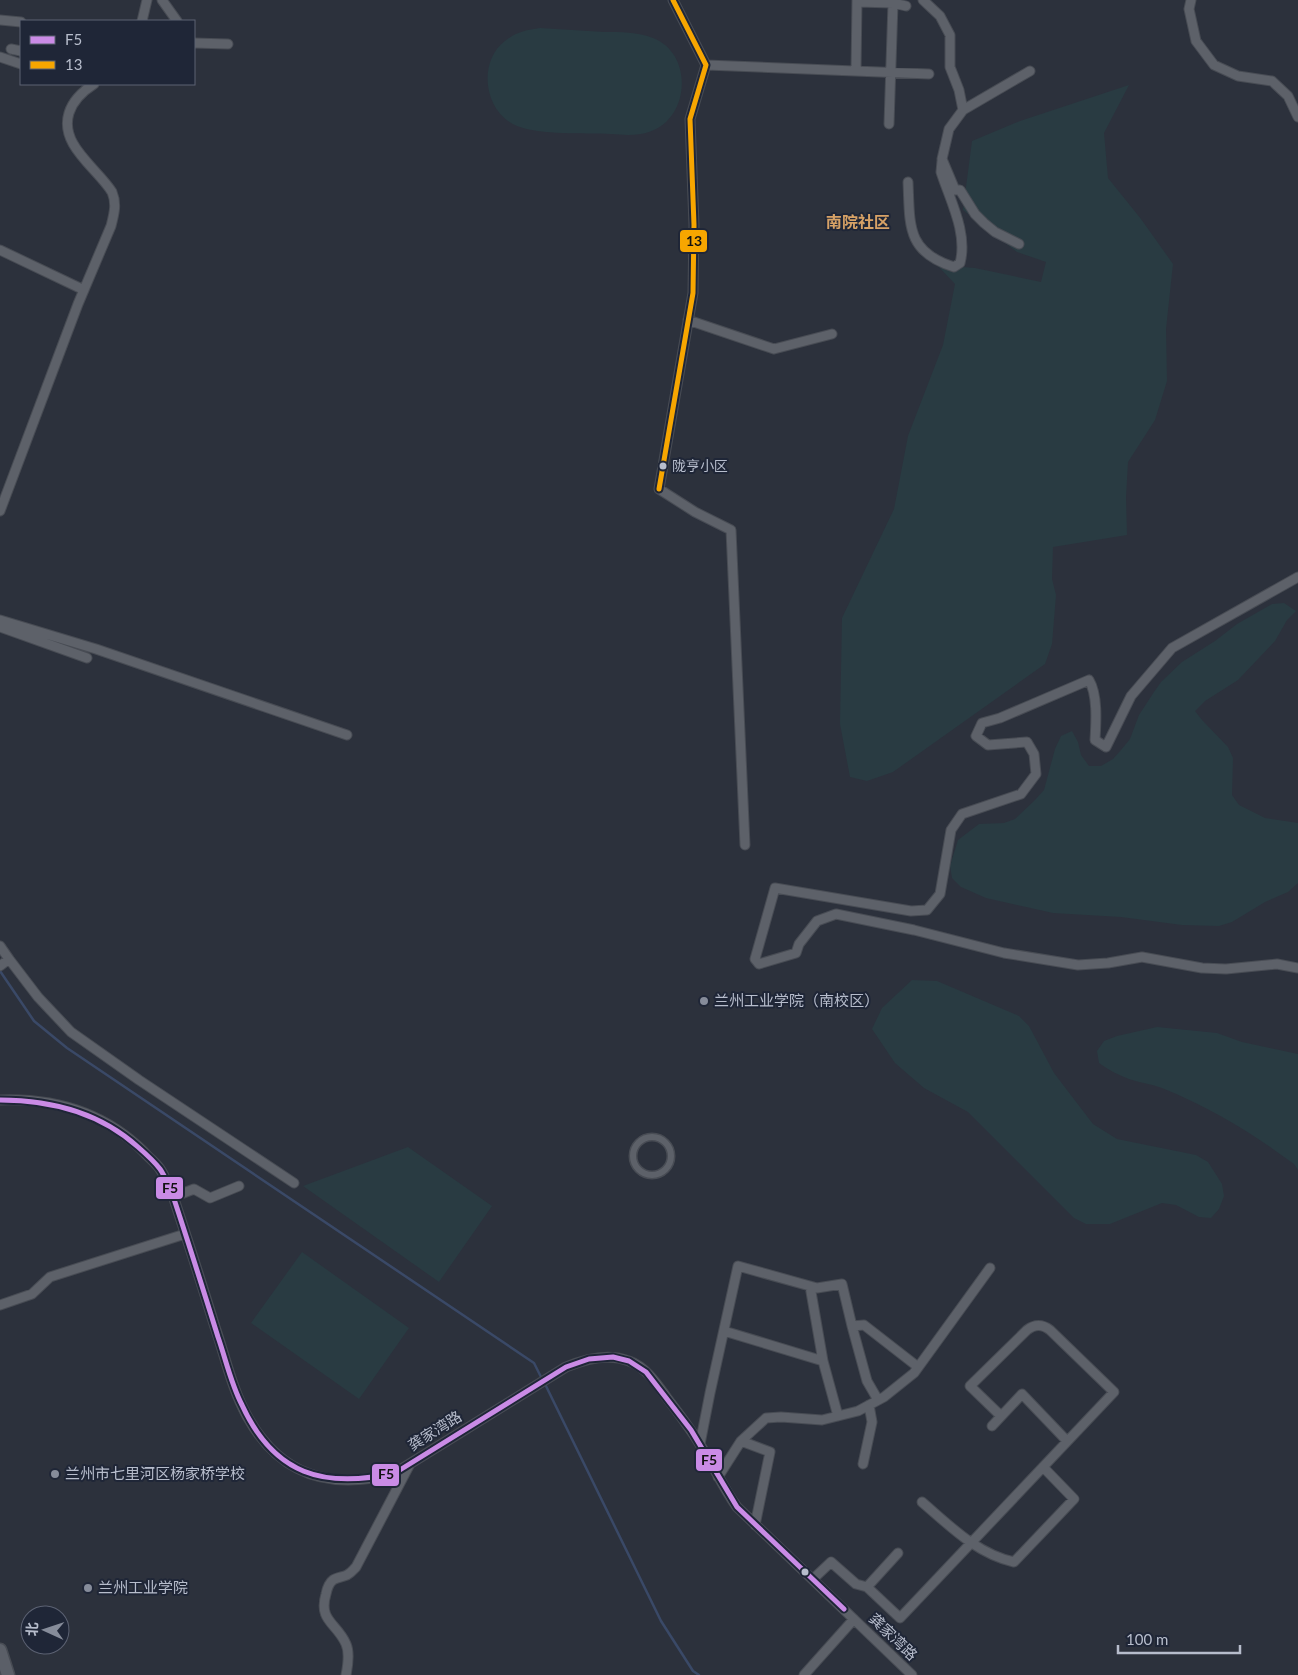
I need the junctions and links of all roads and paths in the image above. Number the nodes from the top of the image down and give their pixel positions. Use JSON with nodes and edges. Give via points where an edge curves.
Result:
{"nodes":[{"id":1,"x":147,"y":0,"type":"edge"},
{"id":2,"x":162,"y":0,"type":"edge"},
{"id":3,"x":673,"y":0,"type":"edge"},
{"id":4,"x":923,"y":0,"type":"edge"},
{"id":5,"x":1191,"y":0,"type":"edge"},
{"id":6,"x":857,"y":1,"type":"edge"},
{"id":7,"x":893,"y":3,"type":"junction"},
{"id":8,"x":906,"y":6,"type":"dead end"},
{"id":9,"x":0,"y":20,"type":"edge"},
{"id":10,"x":142,"y":20,"type":"edge"},
{"id":11,"x":176,"y":20,"type":"edge"},
{"id":12,"x":20,"y":22,"type":"edge"},
{"id":13,"x":195,"y":43,"type":"edge"},
{"id":14,"x":228,"y":44,"type":"dead end"},
{"id":15,"x":11,"y":49,"type":"dead end"},
{"id":16,"x":20,"y":51,"type":"edge"},
{"id":17,"x":0,"y":57,"type":"edge"},
{"id":18,"x":20,"y":64,"type":"edge"},
{"id":19,"x":706,"y":64,"type":"junction"},
{"id":20,"x":856,"y":71,"type":"junction"},
{"id":21,"x":1030,"y":71,"type":"dead end"},
{"id":22,"x":891,"y":72,"type":"junction"},
{"id":23,"x":929,"y":74,"type":"dead end"},
{"id":24,"x":88,"y":85,"type":"edge"},
{"id":25,"x":963,"y":110,"type":"junction"},
{"id":26,"x":1298,"y":118,"type":"edge"},
{"id":27,"x":889,"y":124,"type":"dead end"},
{"id":28,"x":942,"y":159,"type":"junction"},
{"id":29,"x":908,"y":182,"type":"dead end"},
{"id":30,"x":1019,"y":244,"type":"dead end"},
{"id":31,"x":0,"y":250,"type":"edge"},
{"id":32,"x":84,"y":290,"type":"junction"},
{"id":33,"x":688,"y":320,"type":"junction"},
{"id":34,"x":832,"y":334,"type":"dead end"},
{"id":35,"x":0,"y":511,"type":"edge"},
{"id":36,"x":1298,"y":577,"type":"edge"},
{"id":37,"x":0,"y":620,"type":"edge"},
{"id":38,"x":0,"y":627,"type":"edge"},
{"id":39,"x":87,"y":658,"type":"dead end"},
{"id":40,"x":347,"y":735,"type":"dead end"},
{"id":41,"x":745,"y":844,"type":"dead end"},
{"id":42,"x":0,"y":946,"type":"edge"},
{"id":43,"x":4,"y":963,"type":"edge"},
{"id":44,"x":1298,"y":968,"type":"edge"},
{"id":45,"x":0,"y":1100,"type":"edge"},
{"id":46,"x":662,"y":1173,"type":"joint"},
{"id":47,"x":294,"y":1183,"type":"dead end"},
{"id":48,"x":239,"y":1186,"type":"dead end"},
{"id":49,"x":173,"y":1197,"type":"junction"},
{"id":50,"x":185,"y":1234,"type":"junction"},
{"id":51,"x":990,"y":1268,"type":"dead end"},
{"id":52,"x":810,"y":1286,"type":"junction"},
{"id":53,"x":0,"y":1305,"type":"edge"},
{"id":54,"x":852,"y":1326,"type":"junction"},
{"id":55,"x":724,"y":1331,"type":"junction"},
{"id":56,"x":823,"y":1361,"type":"junction"},
{"id":57,"x":918,"y":1367,"type":"junction"},
{"id":58,"x":878,"y":1400,"type":"junction"},
{"id":59,"x":868,"y":1405,"type":"junction"},
{"id":60,"x":838,"y":1416,"type":"junction"},
{"id":61,"x":1001,"y":1416,"type":"junction"},
{"id":62,"x":992,"y":1426,"type":"dead end"},
{"id":63,"x":741,"y":1441,"type":"junction"},
{"id":64,"x":1067,"y":1441,"type":"junction"},
{"id":65,"x":700,"y":1444,"type":"junction"},
{"id":66,"x":412,"y":1462,"type":"junction"},
{"id":67,"x":864,"y":1464,"type":"dead end"},
{"id":68,"x":1043,"y":1467,"type":"junction"},
{"id":69,"x":718,"y":1477,"type":"junction"},
{"id":70,"x":922,"y":1502,"type":"dead end"},
{"id":71,"x":755,"y":1524,"type":"junction"},
{"id":72,"x":970,"y":1543,"type":"junction"},
{"id":73,"x":898,"y":1553,"type":"dead end"},
{"id":74,"x":812,"y":1579,"type":"junction"},
{"id":75,"x":867,"y":1587,"type":"junction"},
{"id":76,"x":854,"y":1619,"type":"junction"},
{"id":77,"x":0,"y":1650,"type":"edge"},
{"id":78,"x":8,"y":1675,"type":"edge"},
{"id":79,"x":346,"y":1675,"type":"edge"},
{"id":80,"x":804,"y":1675,"type":"edge"},
{"id":81,"x":912,"y":1675,"type":"edge"}],
"edges":[{"from":1,"to":10,"type":"street"},
{"from":2,"to":11,"type":"street"},
{"from":3,"to":19,"type":"street"},
{"from":4,"to":25,"type":"street","via":[[940,16],[950,35],[950,67]]},
{"from":5,"to":26,"type":"street","via":[[1189,9],[1196,41],[1214,65],[1238,76],[1272,81],[1288,96]]},
{"from":6,"to":7,"type":"street"},
{"from":6,"to":20,"type":"street"},
{"from":7,"to":8,"type":"street"},
{"from":7,"to":22,"type":"street"},
{"from":9,"to":12,"type":"street"},
{"from":13,"to":14,"type":"street"},
{"from":15,"to":16,"type":"street"},
{"from":17,"to":18,"type":"street"},
{"from":19,"to":20,"type":"street"},
{"from":19,"to":33,"type":"street","via":[[690,120],[694,225],[693,293]]},
{"from":20,"to":22,"type":"street"},
{"from":21,"to":25,"type":"street"},
{"from":22,"to":23,"type":"street"},
{"from":22,"to":27,"type":"street"},
{"from":24,"to":32,"type":"street","via":[[73,103],[67,130],[76,149],[112,192],[115,205],[111,226]]},
{"from":25,"to":28,"type":"street","via":[[949,128]]},
{"from":28,"to":29,"type":"street","via":[[941,172],[963,252],[960,263],[954,267],[921,249],[916,241]]},
{"from":28,"to":30,"type":"street","via":[[955,190],[960,190],[975,214],[995,232]]},
{"from":31,"to":32,"type":"street"},
{"from":32,"to":35,"type":"street"},
{"from":33,"to":34,"type":"street","via":[[774,349]]},
{"from":33,"to":41,"type":"street","via":[[659,490],[731,530]]},
{"from":36,"to":44,"type":"street","via":[[1172,648],[1131,696],[1106,748],[1095,740],[1094,688],[1089,680],[982,723],[976,736],[988,745],[1027,742],[1034,754],[1036,774],[1021,794],[962,814],[951,830],[940,894],[927,910],[911,911],[775,888],[755,959],[759,964],[796,954],[799,944],[817,921],[836,914],[1004,952],[1078,965],[1142,957],[1202,968],[1277,964]]},
{"from":37,"to":40,"type":"street","via":[[96,649]]},
{"from":38,"to":39,"type":"street"},
{"from":42,"to":43,"type":"street"},
{"from":43,"to":47,"type":"street","via":[[71,1032]]},
{"from":45,"to":49,"type":"street","name":"龚家湾路","via":[[25,1099],[58,1104],[99,1118],[128,1137],[160,1169]]},
{"from":46,"to":46,"type":"street","via":[[670,1161],[669,1146],[657,1138],[642,1139],[633,1151],[635,1166],[647,1175]]},
{"from":48,"to":49,"type":"street","via":[[210,1198],[194,1189]]},
{"from":49,"to":50,"type":"street","name":"龚家湾路"},
{"from":50,"to":53,"type":"street","via":[[50,1277],[32,1294]]},
{"from":50,"to":66,"type":"street","name":"龚家湾路","via":[[247,1415],[276,1455],[293,1468],[338,1480],[374,1479],[395,1473]]},
{"from":51,"to":57,"type":"street"},
{"from":52,"to":54,"type":"street","via":[[842,1284]]},
{"from":52,"to":55,"type":"street","via":[[738,1266]]},
{"from":52,"to":56,"type":"street"},
{"from":54,"to":57,"type":"street","via":[[864,1325]]},
{"from":54,"to":58,"type":"street","via":[[867,1381]]},
{"from":55,"to":56,"type":"street"},
{"from":55,"to":65,"type":"street"},
{"from":56,"to":60,"type":"street"},
{"from":57,"to":58,"type":"street"},
{"from":58,"to":59,"type":"street"},
{"from":59,"to":60,"type":"street"},
{"from":59,"to":67,"type":"street","via":[[872,1422]]},
{"from":60,"to":63,"type":"street","via":[[822,1420],[766,1418]]},
{"from":61,"to":62,"type":"street"},
{"from":61,"to":64,"type":"street","via":[[1022,1394]]},
{"from":61,"to":64,"type":"street","via":[[970,1386],[1027,1330],[1036,1325],[1046,1327],[1114,1392]]},
{"from":63,"to":69,"type":"street"},
{"from":63,"to":71,"type":"street","via":[[770,1452]]},
{"from":64,"to":68,"type":"street"},
{"from":65,"to":66,"type":"street","name":"龚家湾路","via":[[651,1377],[629,1361],[614,1358],[582,1360]]},
{"from":65,"to":69,"type":"street","name":"龚家湾路"},
{"from":66,"to":79,"type":"street","via":[[356,1567],[349,1574],[332,1580],[327,1588],[324,1614],[347,1646]]},
{"from":68,"to":72,"type":"street"},
{"from":68,"to":72,"type":"street","via":[[1074,1499],[1014,1562],[1000,1559]]},
{"from":69,"to":71,"type":"street","name":"龚家湾路","via":[[737,1507]]},
{"from":70,"to":72,"type":"street"},
{"from":71,"to":74,"type":"street","name":"龚家湾路"},
{"from":72,"to":75,"type":"street","via":[[900,1618]]},
{"from":73,"to":75,"type":"street"},
{"from":74,"to":75,"type":"street","via":[[831,1562],[856,1584]]},
{"from":74,"to":76,"type":"street","name":"龚家湾路"},
{"from":76,"to":80,"type":"street","name":"龚家湾路"},
{"from":76,"to":81,"type":"street","name":"龚家湾路"},
{"from":77,"to":78,"type":"main road"}]}
